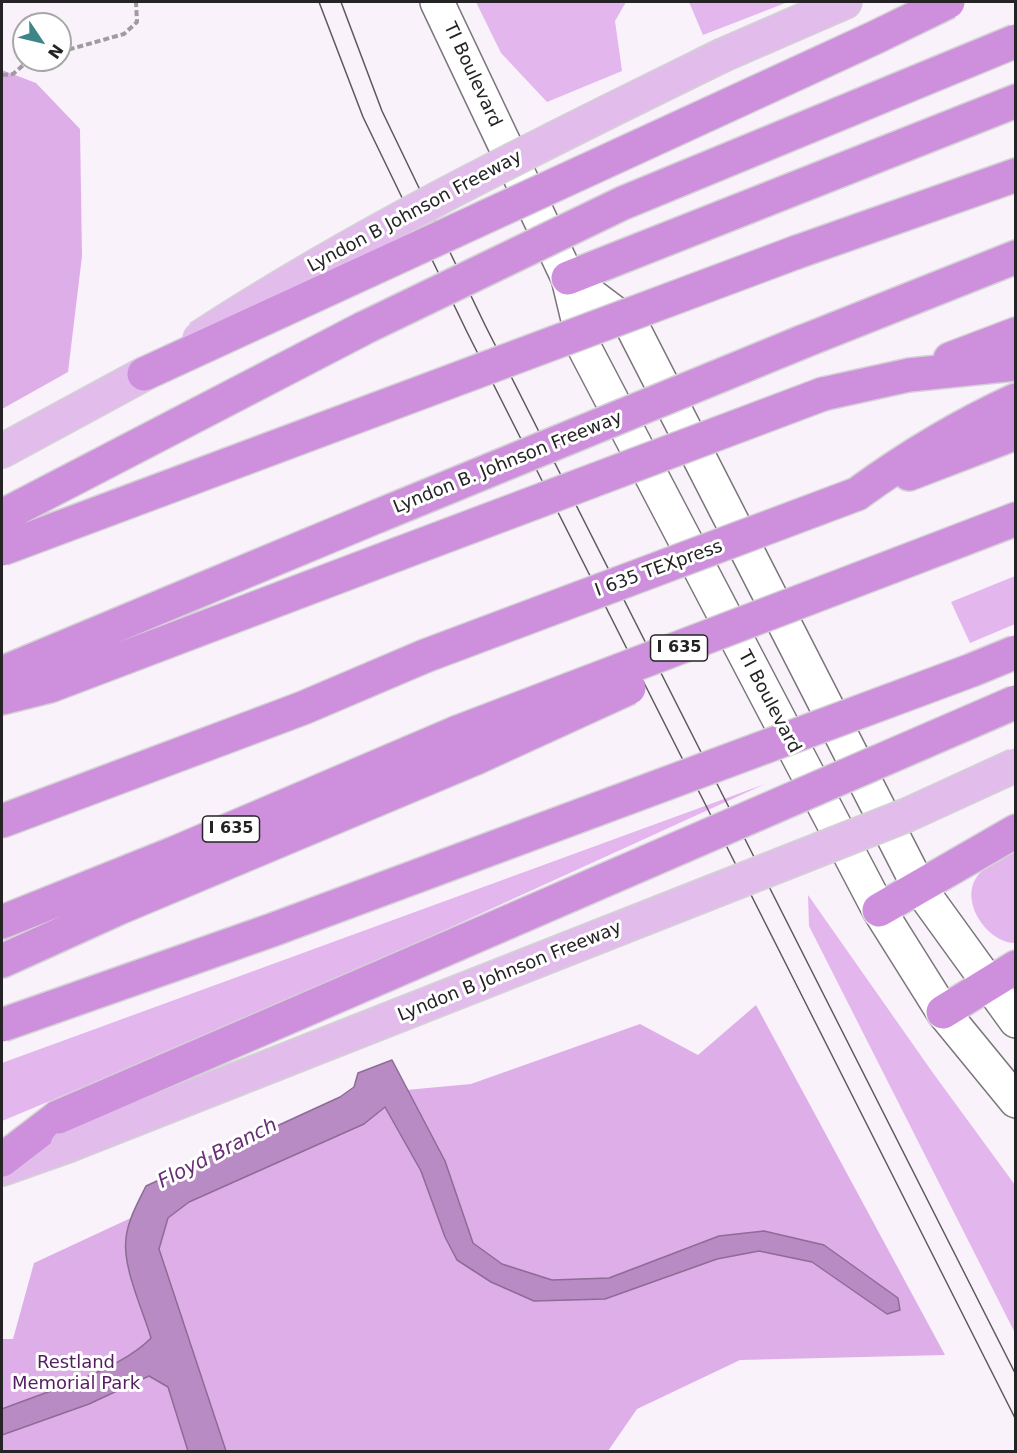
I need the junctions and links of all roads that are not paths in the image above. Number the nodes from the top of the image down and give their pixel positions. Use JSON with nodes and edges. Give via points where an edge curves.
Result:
{"nodes":[{"id":1,"x":437,"y":2,"type":"edge"},
{"id":2,"x":845,"y":2,"type":"edge"},
{"id":3,"x":948,"y":2,"type":"edge"},
{"id":4,"x":1016,"y":41,"type":"edge"},
{"id":5,"x":1016,"y":101,"type":"edge"},
{"id":6,"x":1016,"y":175,"type":"edge"},
{"id":7,"x":1016,"y":257,"type":"edge"},
{"id":8,"x":568,"y":278,"type":"junction"},
{"id":9,"x":1016,"y":334,"type":"edge"},
{"id":10,"x":1016,"y":364,"type":"edge"},
{"id":11,"x":144,"y":374,"type":"junction"},
{"id":12,"x":909,"y":375,"type":"junction"},
{"id":13,"x":1016,"y":400,"type":"edge"},
{"id":14,"x":1016,"y":433,"type":"edge"},
{"id":15,"x":2,"y":451,"type":"edge"},
{"id":16,"x":857,"y":494,"type":"junction"},
{"id":17,"x":2,"y":516,"type":"edge"},
{"id":18,"x":1016,"y":519,"type":"edge"},
{"id":19,"x":2,"y":549,"type":"edge"},
{"id":20,"x":901,"y":564,"type":"junction"},
{"id":21,"x":1016,"y":652,"type":"edge"},
{"id":22,"x":2,"y":673,"type":"edge"},
{"id":23,"x":2,"y":698,"type":"edge"},
{"id":24,"x":1016,"y":702,"type":"edge"},
{"id":25,"x":1016,"y":765,"type":"edge"},
{"id":26,"x":2,"y":821,"type":"edge"},
{"id":27,"x":1016,"y":831,"type":"edge"},
{"id":28,"x":919,"y":887,"type":"junction"},
{"id":29,"x":879,"y":910,"type":"junction"},
{"id":30,"x":2,"y":922,"type":"edge"},
{"id":31,"x":2,"y":961,"type":"edge"},
{"id":32,"x":1016,"y":967,"type":"edge"},
{"id":33,"x":988,"y":984,"type":"junction"},
{"id":34,"x":943,"y":1012,"type":"junction"},
{"id":35,"x":1016,"y":1021,"type":"edge"},
{"id":36,"x":2,"y":1025,"type":"edge"},
{"id":37,"x":1016,"y":1101,"type":"edge"},
{"id":38,"x":62,"y":1132,"type":"junction"},
{"id":39,"x":2,"y":1160,"type":"edge"},
{"id":40,"x":2,"y":1169,"type":"edge"}],
"edges":[{"from":1,"to":8,"type":"street","name":"TI Boulevard"},
{"from":2,"to":11,"type":"main road","name":"Lyndon B Johnson Freeway","bridge":true,"via":[[723,55],[446,192],[277,287]]},
{"from":3,"to":11,"type":"highway","bridge":true},
{"from":4,"to":17,"type":"highway","bridge":true,"via":[[623,203],[364,328]]},
{"from":5,"to":8,"type":"highway"},
{"from":6,"to":19,"type":"highway","bridge":true,"via":[[797,252]]},
{"from":7,"to":22,"type":"highway","name":"Lyndon B. Johnson Freeway","bridge":true},
{"from":8,"to":28,"type":"street","name":"TI Boulevard","via":[[632,326]]},
{"from":8,"to":29,"type":"street","name":"TI Boulevard","via":[[585,349]]},
{"from":9,"to":12,"type":"highway"},
{"from":10,"to":12,"type":"highway"},
{"from":11,"to":15,"type":"main road","name":"Lyndon B Johnson Freeway"},
{"from":12,"to":23,"type":"highway","bridge":true,"via":[[823,394],[50,686]]},
{"from":13,"to":16,"type":"highway","via":[[921,449]]},
{"from":14,"to":16,"type":"highway","name":"I 635 TEXpress"},
{"from":16,"to":26,"type":"highway","name":"I 635 TEXpress","bridge":true,"via":[[425,656],[303,708]]},
{"from":18,"to":20,"type":"highway","number":"I 635"},
{"from":20,"to":30,"type":"highway","number":"I 635","bridge":true,"via":[[458,732]]},
{"from":20,"to":31,"type":"highway","bridge":true,"via":[[476,758]]},
{"from":21,"to":36,"type":"highway","bridge":true,"via":[[550,827]]},
{"from":24,"to":38,"type":"highway","bridge":true},
{"from":25,"to":38,"type":"main road","name":"Lyndon B Johnson Freeway","bridge":true,"via":[[907,815]]},
{"from":27,"to":28,"type":"highway"},
{"from":28,"to":29,"type":"highway"},
{"from":28,"to":33,"type":"street","name":"TI Boulevard"},
{"from":29,"to":34,"type":"street","name":"TI Boulevard"},
{"from":32,"to":33,"type":"highway"},
{"from":33,"to":34,"type":"highway"},
{"from":33,"to":35,"type":"street","name":"TI Boulevard"},
{"from":34,"to":37,"type":"street","name":"TI Boulevard"},
{"from":38,"to":39,"type":"highway"},
{"from":38,"to":40,"type":"main road","name":"Lyndon B Johnson Freeway"}]}
